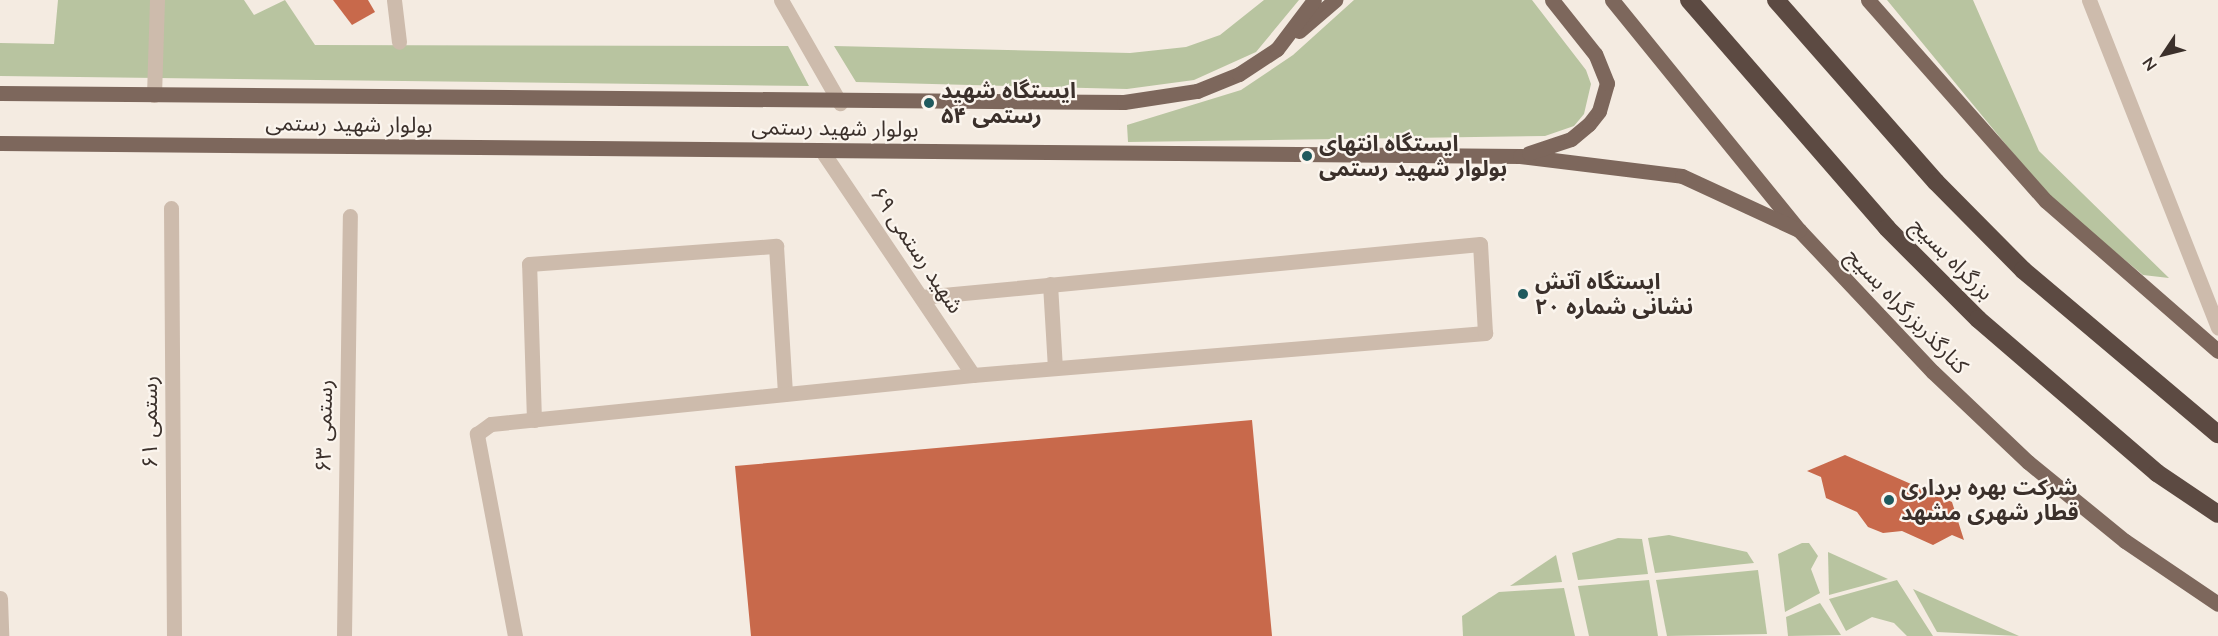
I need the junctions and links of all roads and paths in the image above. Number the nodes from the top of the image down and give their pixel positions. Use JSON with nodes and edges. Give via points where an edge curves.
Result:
{"nodes":[{"id":1,"x":157,"y":0,"type":"edge"},
{"id":2,"x":394,"y":0,"type":"edge"},
{"id":3,"x":781,"y":0,"type":"edge"},
{"id":4,"x":1314,"y":0,"type":"edge"},
{"id":5,"x":1335,"y":0,"type":"edge"},
{"id":6,"x":1552,"y":0,"type":"edge"},
{"id":7,"x":1612,"y":0,"type":"edge"},
{"id":8,"x":1689,"y":0,"type":"edge"},
{"id":9,"x":1776,"y":0,"type":"edge"},
{"id":10,"x":1786,"y":0,"type":"edge"},
{"id":11,"x":1868,"y":0,"type":"edge"},
{"id":12,"x":2089,"y":0,"type":"edge"},
{"id":13,"x":1809,"y":39,"type":"junction"},
{"id":14,"x":399,"y":42,"type":"dead end"},
{"id":15,"x":1277,"y":49,"type":"junction"},
{"id":16,"x":0,"y":93,"type":"edge"},
{"id":17,"x":154,"y":95,"type":"junction"},
{"id":18,"x":840,"y":103,"type":"junction"},
{"id":19,"x":0,"y":142,"type":"edge"},
{"id":20,"x":822,"y":151,"type":"junction"},
{"id":21,"x":1520,"y":156,"type":"junction"},
{"id":22,"x":171,"y":208,"type":"dead end"},
{"id":23,"x":350,"y":216,"type":"dead end"},
{"id":24,"x":1799,"y":230,"type":"junction"},
{"id":25,"x":1050,"y":285,"type":"junction"},
{"id":26,"x":922,"y":297,"type":"junction"},
{"id":27,"x":2218,"y":327,"type":"edge"},
{"id":28,"x":2218,"y":351,"type":"edge"},
{"id":29,"x":1055,"y":368,"type":"junction"},
{"id":30,"x":973,"y":375,"type":"junction"},
{"id":31,"x":785,"y":394,"type":"junction"},
{"id":32,"x":534,"y":420,"type":"junction"},
{"id":33,"x":2218,"y":434,"type":"edge"},
{"id":34,"x":2218,"y":514,"type":"edge"},
{"id":35,"x":0,"y":598,"type":"edge"},
{"id":36,"x":2218,"y":604,"type":"edge"},
{"id":37,"x":1,"y":636,"type":"edge"},
{"id":38,"x":174,"y":636,"type":"edge"},
{"id":39,"x":344,"y":636,"type":"edge"},
{"id":40,"x":515,"y":636,"type":"edge"}],
"edges":[{"from":1,"to":17,"type":"street"},
{"from":2,"to":14,"type":"street"},
{"from":3,"to":18,"type":"street"},
{"from":4,"to":15,"type":"main road","name":"بولوار شهید رستمی"},
{"from":5,"to":15,"type":"main road"},
{"from":6,"to":21,"type":"main road","via":[[1605,70],[1604,97],[1599,111],[1571,139]]},
{"from":7,"to":24,"type":"main road","name":"کنارگذربزرگراه بسیج"},
{"from":8,"to":34,"type":"highway","name":"بزرگراه بسیج","via":[[1795,127],[1978,319],[2157,473]]},
{"from":9,"to":13,"type":"highway","name":"بزرگراه بسیج"},
{"from":10,"to":13,"type":"highway"},
{"from":11,"to":28,"type":"main road","via":[[2046,201]]},
{"from":12,"to":27,"type":"street"},
{"from":13,"to":33,"type":"highway","name":"بزرگراه بسیج","via":[[1936,182],[2023,270]]},
{"from":15,"to":18,"type":"main road","name":"بولوار شهید رستمی","via":[[1239,74],[1197,91],[1124,102]]},
{"from":16,"to":17,"type":"main road","name":"بولوار شهید رستمی"},
{"from":17,"to":18,"type":"main road","name":"بولوار شهید رستمی"},
{"from":19,"to":20,"type":"main road","name":"بولوار شهید رستمی"},
{"from":20,"to":21,"type":"main road","name":"بولوار شهید رستمی"},
{"from":20,"to":26,"type":"street","name":"شهید رستمی ۶۹"},
{"from":21,"to":24,"type":"main road","name":"بولوار شهید رستمی","via":[[1682,176]]},
{"from":22,"to":38,"type":"street","name":"رستمی ۶۱"},
{"from":23,"to":39,"type":"street","name":"رستمی ۶۳"},
{"from":24,"to":36,"type":"main road","name":"کنارگذربزرگراه بسیج","via":[[1933,372],[2028,462],[2125,541]]},
{"from":25,"to":26,"type":"street"},
{"from":25,"to":29,"type":"street"},
{"from":25,"to":29,"type":"street","via":[[1480,244],[1485,333]]},
{"from":26,"to":30,"type":"street","name":"شهید رستمی ۶۹"},
{"from":29,"to":30,"type":"street"},
{"from":30,"to":31,"type":"street"},
{"from":31,"to":32,"type":"street"},
{"from":31,"to":32,"type":"street","via":[[776,246],[530,264]]},
{"from":32,"to":40,"type":"street","via":[[491,424],[477,434]]},
{"from":35,"to":37,"type":"street"}]}
